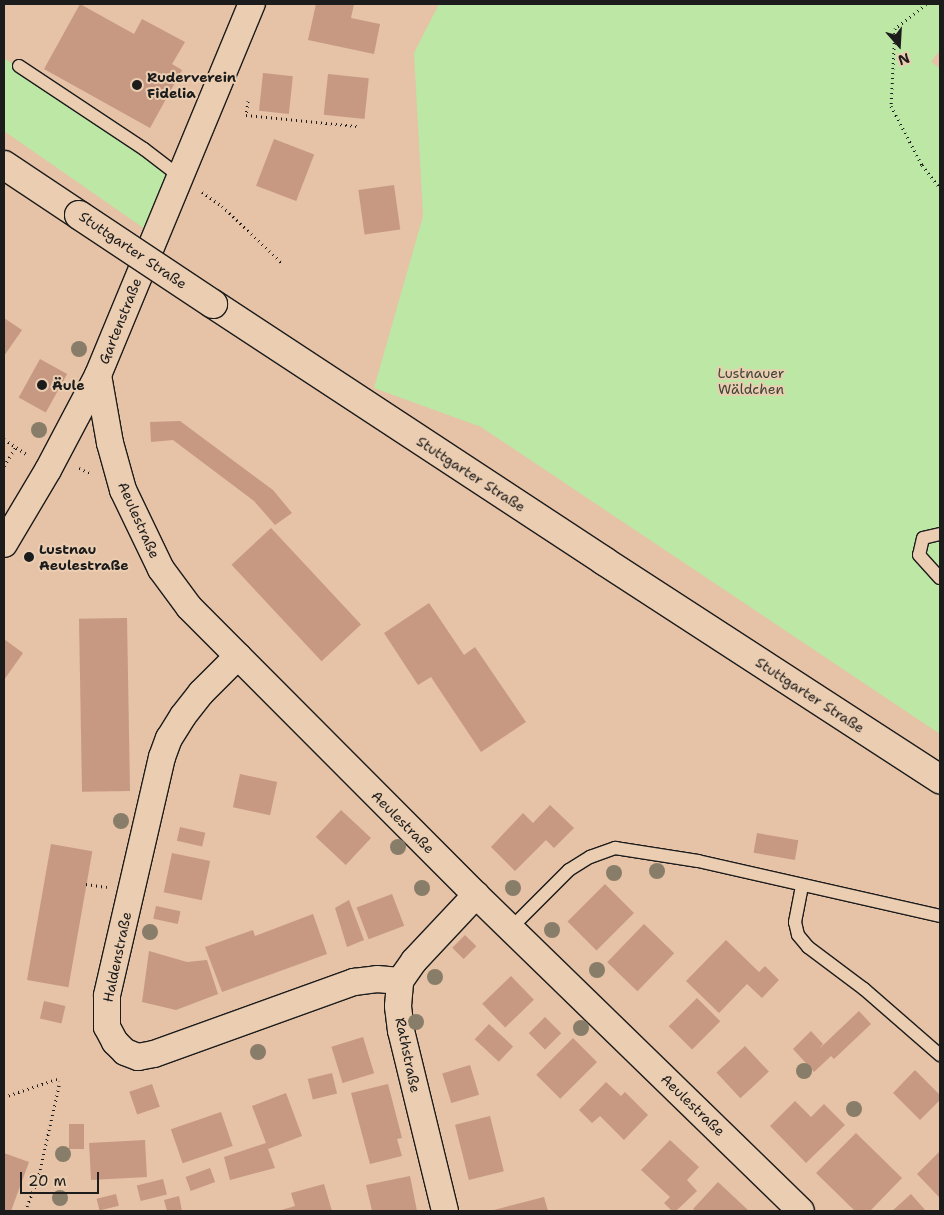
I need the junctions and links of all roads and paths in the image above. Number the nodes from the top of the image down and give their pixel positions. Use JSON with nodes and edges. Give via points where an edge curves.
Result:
{"nodes":[{"id":1,"x":252,"y":4,"type":"edge"},
{"id":2,"x":926,"y":4,"type":"edge"},
{"id":3,"x":19,"y":66,"type":"dead end"},
{"id":4,"x":248,"y":101,"type":"dead end"},
{"id":5,"x":357,"y":126,"type":"dead end"},
{"id":6,"x":6,"y":166,"type":"edge"},
{"id":7,"x":180,"y":176,"type":"junction"},
{"id":8,"x":940,"y":188,"type":"edge"},
{"id":9,"x":282,"y":263,"type":"dead end"},
{"id":10,"x":98,"y":375,"type":"junction"},
{"id":11,"x":16,"y":447,"type":"dead end"},
{"id":12,"x":4,"y":466,"type":"edge"},
{"id":13,"x":940,"y":534,"type":"edge"},
{"id":14,"x":4,"y":544,"type":"edge"},
{"id":15,"x":940,"y":578,"type":"edge"},
{"id":16,"x":238,"y":656,"type":"junction"},
{"id":17,"x":940,"y":779,"type":"edge"},
{"id":18,"x":802,"y":886,"type":"junction"},
{"id":19,"x":476,"y":895,"type":"junction"},
{"id":20,"x":940,"y":916,"type":"edge"},
{"id":21,"x":511,"y":928,"type":"junction"},
{"id":22,"x":400,"y":981,"type":"junction"},
{"id":23,"x":940,"y":1054,"type":"edge"},
{"id":24,"x":4,"y":1098,"type":"edge"},
{"id":25,"x":25,"y":1211,"type":"edge"},
{"id":26,"x":445,"y":1211,"type":"edge"},
{"id":27,"x":801,"y":1211,"type":"edge"}],
"edges":[{"from":1,"to":7,"type":"street","name":"Gartenstraße"},
{"from":2,"to":8,"type":"path","via":[[895,28],[891,106],[922,165]]},
{"from":3,"to":7,"type":"lane"},
{"from":4,"to":5,"type":"path","via":[[246,115]]},
{"from":6,"to":17,"type":"main road","name":"Stuttgarter Straße","bridge":true},
{"from":7,"to":9,"type":"path","via":[[222,206]]},
{"from":7,"to":10,"type":"street","name":"Gartenstraße"},
{"from":10,"to":14,"type":"street","name":"Gartenstraße"},
{"from":10,"to":16,"type":"street","name":"Aeulestraße","via":[[110,443],[136,521],[175,589]]},
{"from":11,"to":12,"type":"path"},
{"from":13,"to":15,"type":"lane","via":[[923,538],[919,555]]},
{"from":16,"to":19,"type":"street","name":"Aeulestraße"},
{"from":16,"to":22,"type":"street","name":"Haldenstraße","via":[[183,716],[162,757],[107,996],[107,1027],[125,1052],[138,1057],[348,984],[377,979]]},
{"from":18,"to":20,"type":"lane"},
{"from":18,"to":21,"type":"lane","via":[[681,858],[615,848],[590,857],[569,870]]},
{"from":18,"to":23,"type":"lane","via":[[795,922],[798,935],[808,947],[864,989]]},
{"from":19,"to":21,"type":"street","name":"Aeulestraße"},
{"from":19,"to":22,"type":"street","via":[[414,961]]},
{"from":21,"to":27,"type":"street","name":"Aeulestraße"},
{"from":22,"to":26,"type":"street","name":"Rathstraße","via":[[401,1031]]},
{"from":24,"to":25,"type":"path","via":[[59,1080],[38,1179]]}]}
